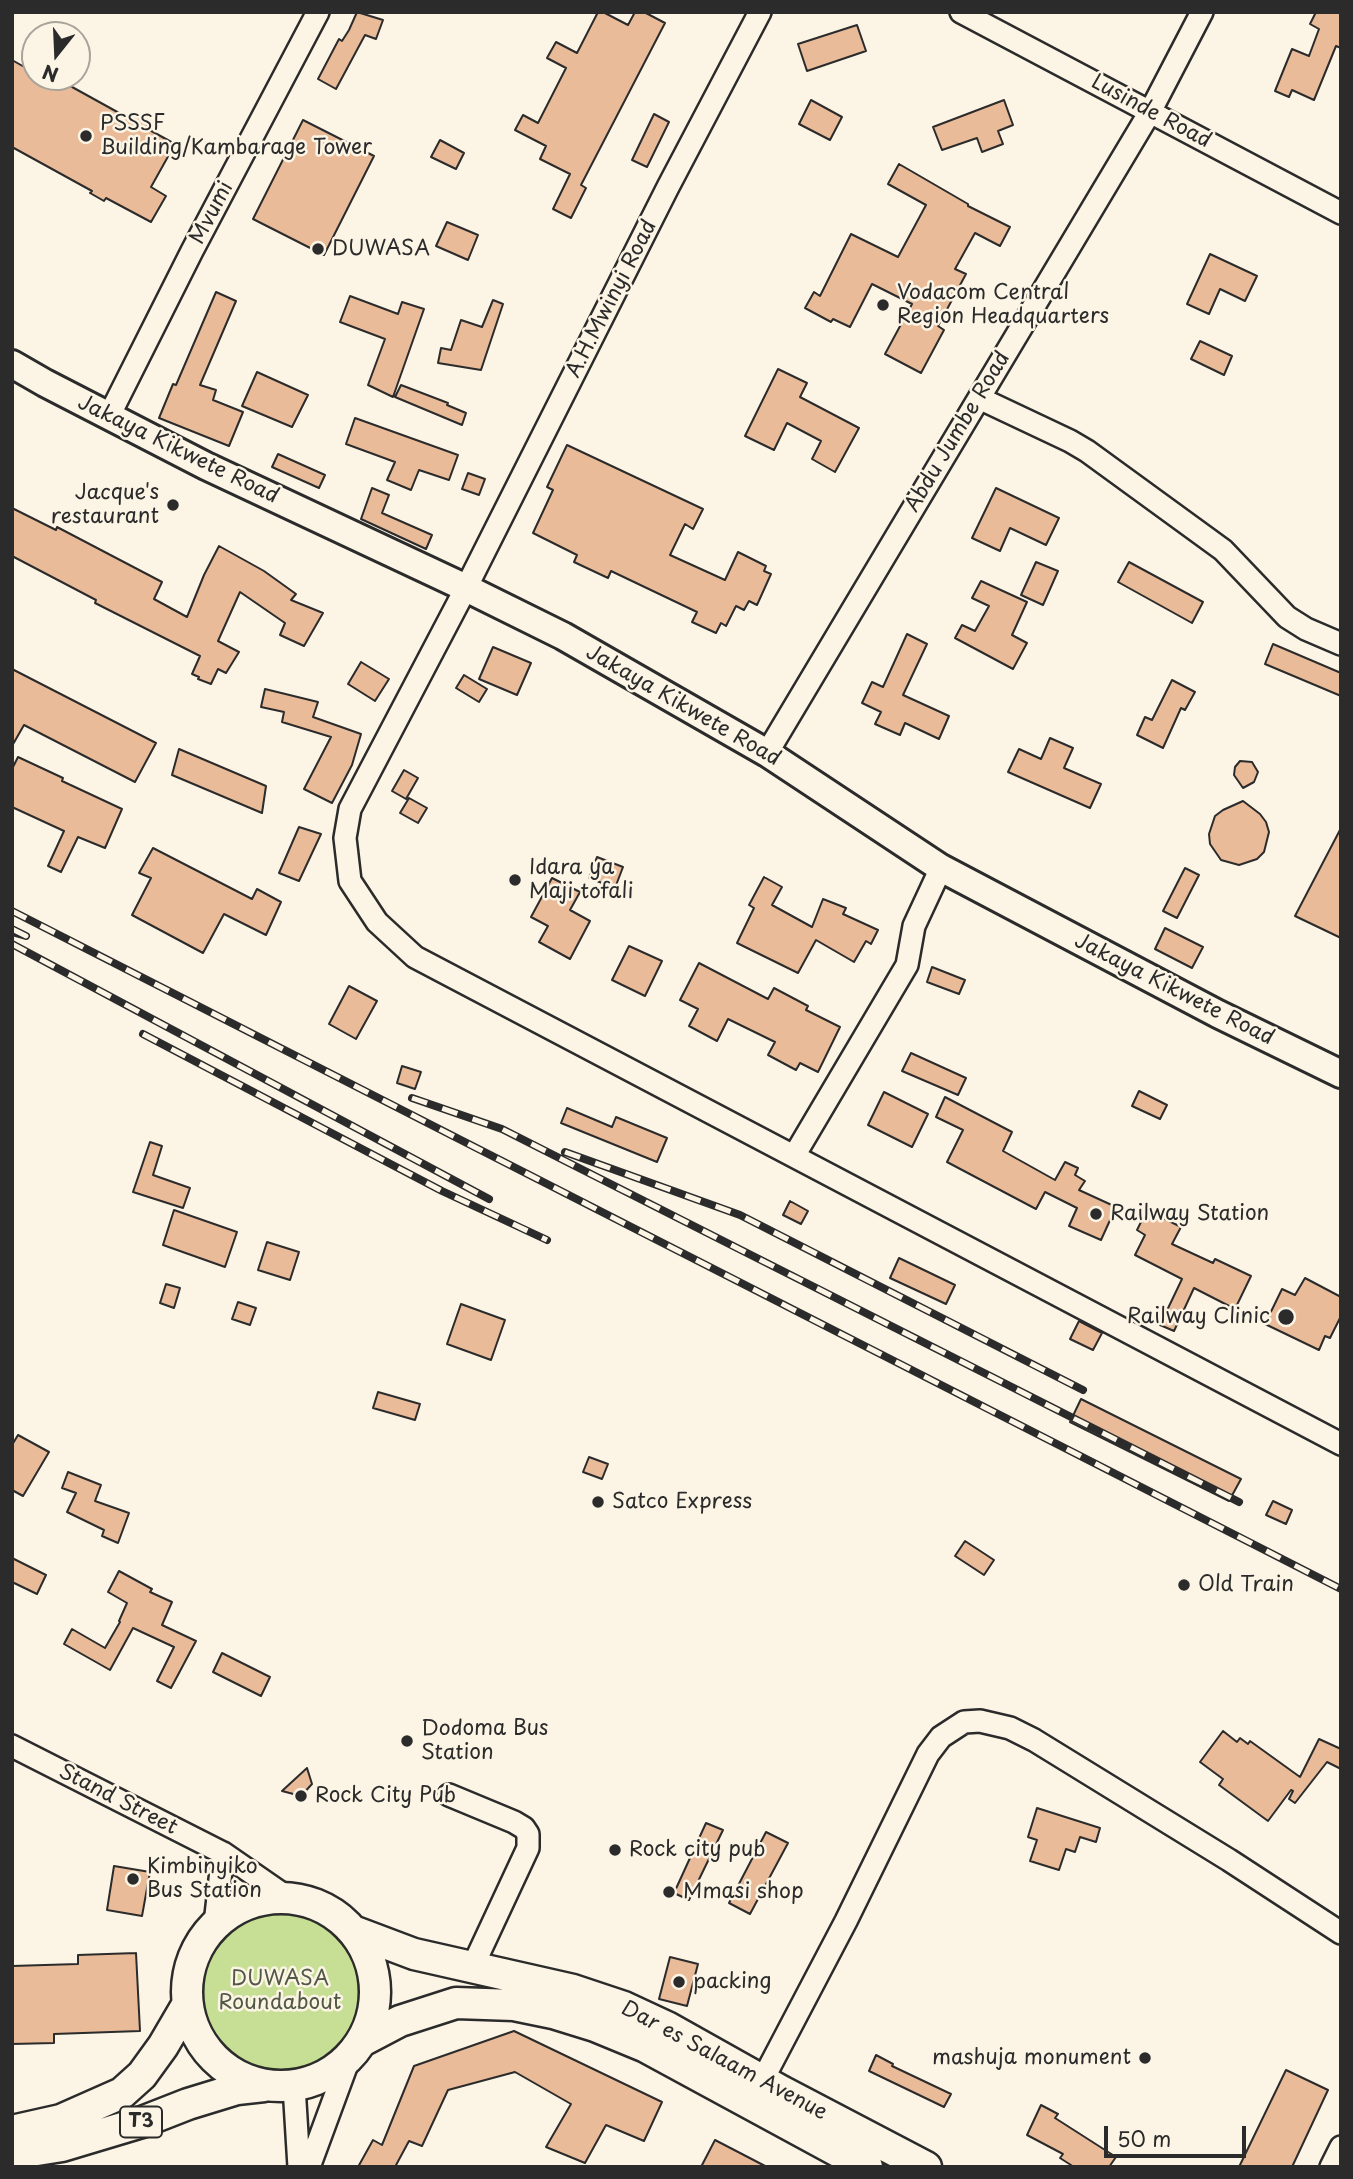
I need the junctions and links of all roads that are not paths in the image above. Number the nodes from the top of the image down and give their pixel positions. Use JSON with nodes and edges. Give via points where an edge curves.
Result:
{"nodes":[{"id":1,"x":318,"y":12,"type":"edge"},
{"id":2,"x":760,"y":12,"type":"edge"},
{"id":3,"x":961,"y":12,"type":"edge"},
{"id":4,"x":1202,"y":12,"type":"edge"},
{"id":5,"x":1150,"y":112,"type":"junction"},
{"id":6,"x":1341,"y":213,"type":"edge"},
{"id":7,"x":12,"y":364,"type":"edge"},
{"id":8,"x":979,"y":398,"type":"junction"},
{"id":9,"x":109,"y":416,"type":"junction"},
{"id":10,"x":466,"y":587,"type":"junction"},
{"id":11,"x":1341,"y":644,"type":"edge"},
{"id":12,"x":767,"y":753,"type":"junction"},
{"id":13,"x":941,"y":868,"type":"junction"},
{"id":14,"x":1341,"y":1074,"type":"edge"},
{"id":15,"x":794,"y":1156,"type":"junction"},
{"id":16,"x":1341,"y":1444,"type":"edge"},
{"id":17,"x":12,"y":1746,"type":"edge"},
{"id":18,"x":449,"y":1795,"type":"dead end"},
{"id":19,"x":223,"y":1853,"type":"junction"},
{"id":20,"x":289,"y":1898,"type":"junction"},
{"id":21,"x":215,"y":1924,"type":"junction"},
{"id":22,"x":352,"y":1931,"type":"junction"},
{"id":23,"x":1341,"y":1933,"type":"edge"},
{"id":24,"x":472,"y":1968,"type":"junction"},
{"id":25,"x":187,"y":2004,"type":"junction"},
{"id":26,"x":356,"y":2048,"type":"junction"},
{"id":27,"x":762,"y":2081,"type":"junction"},
{"id":28,"x":281,"y":2085,"type":"junction"},
{"id":29,"x":12,"y":2131,"type":"edge"},
{"id":30,"x":1341,"y":2147,"type":"edge"},
{"id":31,"x":12,"y":2154,"type":"edge"},
{"id":32,"x":299,"y":2167,"type":"edge"},
{"id":33,"x":309,"y":2167,"type":"edge"},
{"id":34,"x":867,"y":2167,"type":"edge"},
{"id":35,"x":926,"y":2167,"type":"edge"},
{"id":36,"x":1331,"y":2167,"type":"edge"}],
"edges":[{"from":1,"to":9,"type":"street","name":"Mvumi"},
{"from":2,"to":10,"type":"street","name":"A.H.Mwinyi Road"},
{"from":3,"to":5,"type":"street","name":"Lusinde Road"},
{"from":4,"to":5,"type":"street","name":"Abdu Jumbe Road"},
{"from":5,"to":6,"type":"street","name":"Lusinde Road"},
{"from":5,"to":8,"type":"street","name":"Abdu Jumbe Road"},
{"from":7,"to":9,"type":"main road","name":"Jakaya Kikwete Road"},
{"from":8,"to":11,"type":"street","via":[[1087,451],[1223,550],[1287,617]]},
{"from":8,"to":12,"type":"street","name":"Abdu Jumbe Road"},
{"from":9,"to":10,"type":"main road","name":"Jakaya Kikwete Road"},
{"from":10,"to":12,"type":"main road","name":"Jakaya Kikwete Road","via":[[563,636]]},
{"from":10,"to":15,"type":"street","name":"A.H.Mwinyi Road","via":[[350,809],[345,838],[350,881],[377,922],[415,957]]},
{"from":12,"to":13,"type":"main road","name":"Jakaya Kikwete Road"},
{"from":13,"to":14,"type":"main road","name":"Jakaya Kikwete Road"},
{"from":13,"to":15,"type":"street","via":[[914,926],[907,965]]},
{"from":15,"to":16,"type":"street","name":"A.H.Mwinyi Road"},
{"from":17,"to":19,"type":"street","name":"Stand Street"},
{"from":18,"to":24,"type":"street","via":[[514,1822],[524,1828],[528,1841]]},
{"from":19,"to":20,"type":"street","name":"Stand Street"},
{"from":19,"to":21,"type":"street"},
{"from":20,"to":21,"type":"highway","via":[[249,1903]]},
{"from":20,"to":22,"type":"highway","via":[[334,1914]]},
{"from":21,"to":25,"type":"highway","via":[[192,1961]]},
{"from":22,"to":24,"type":"highway","name":"Dar es Salaam Avenue","via":[[414,1954]]},
{"from":22,"to":26,"type":"highway","via":[[372,1966],[375,1986],[372,2015]]},
{"from":23,"to":27,"type":"street","via":[[1034,1740],[1010,1728],[964,1722],[941,1737],[928,1754]]},
{"from":24,"to":27,"type":"highway","name":"Dar es Salaam Avenue","via":[[573,1990],[624,2007]]},
{"from":25,"to":28,"type":"highway","via":[[206,2049],[223,2067],[244,2079]]},
{"from":25,"to":29,"type":"highway","number":"T3","via":[[142,2075],[122,2093],[61,2119]]},
{"from":26,"to":28,"type":"highway","via":[[324,2077]]},
{"from":26,"to":33,"type":"street"},
{"from":26,"to":34,"type":"highway","name":"Dar es Salaam Avenue","via":[[400,2021],[456,2003],[514,2005],[553,2013],[646,2047]]},
{"from":27,"to":35,"type":"highway","name":"Dar es Salaam Avenue"},
{"from":28,"to":31,"type":"highway","number":"T3","via":[[225,2093],[62,2146]]},
{"from":28,"to":32,"type":"street"},
{"from":30,"to":36,"type":"street"}]}
